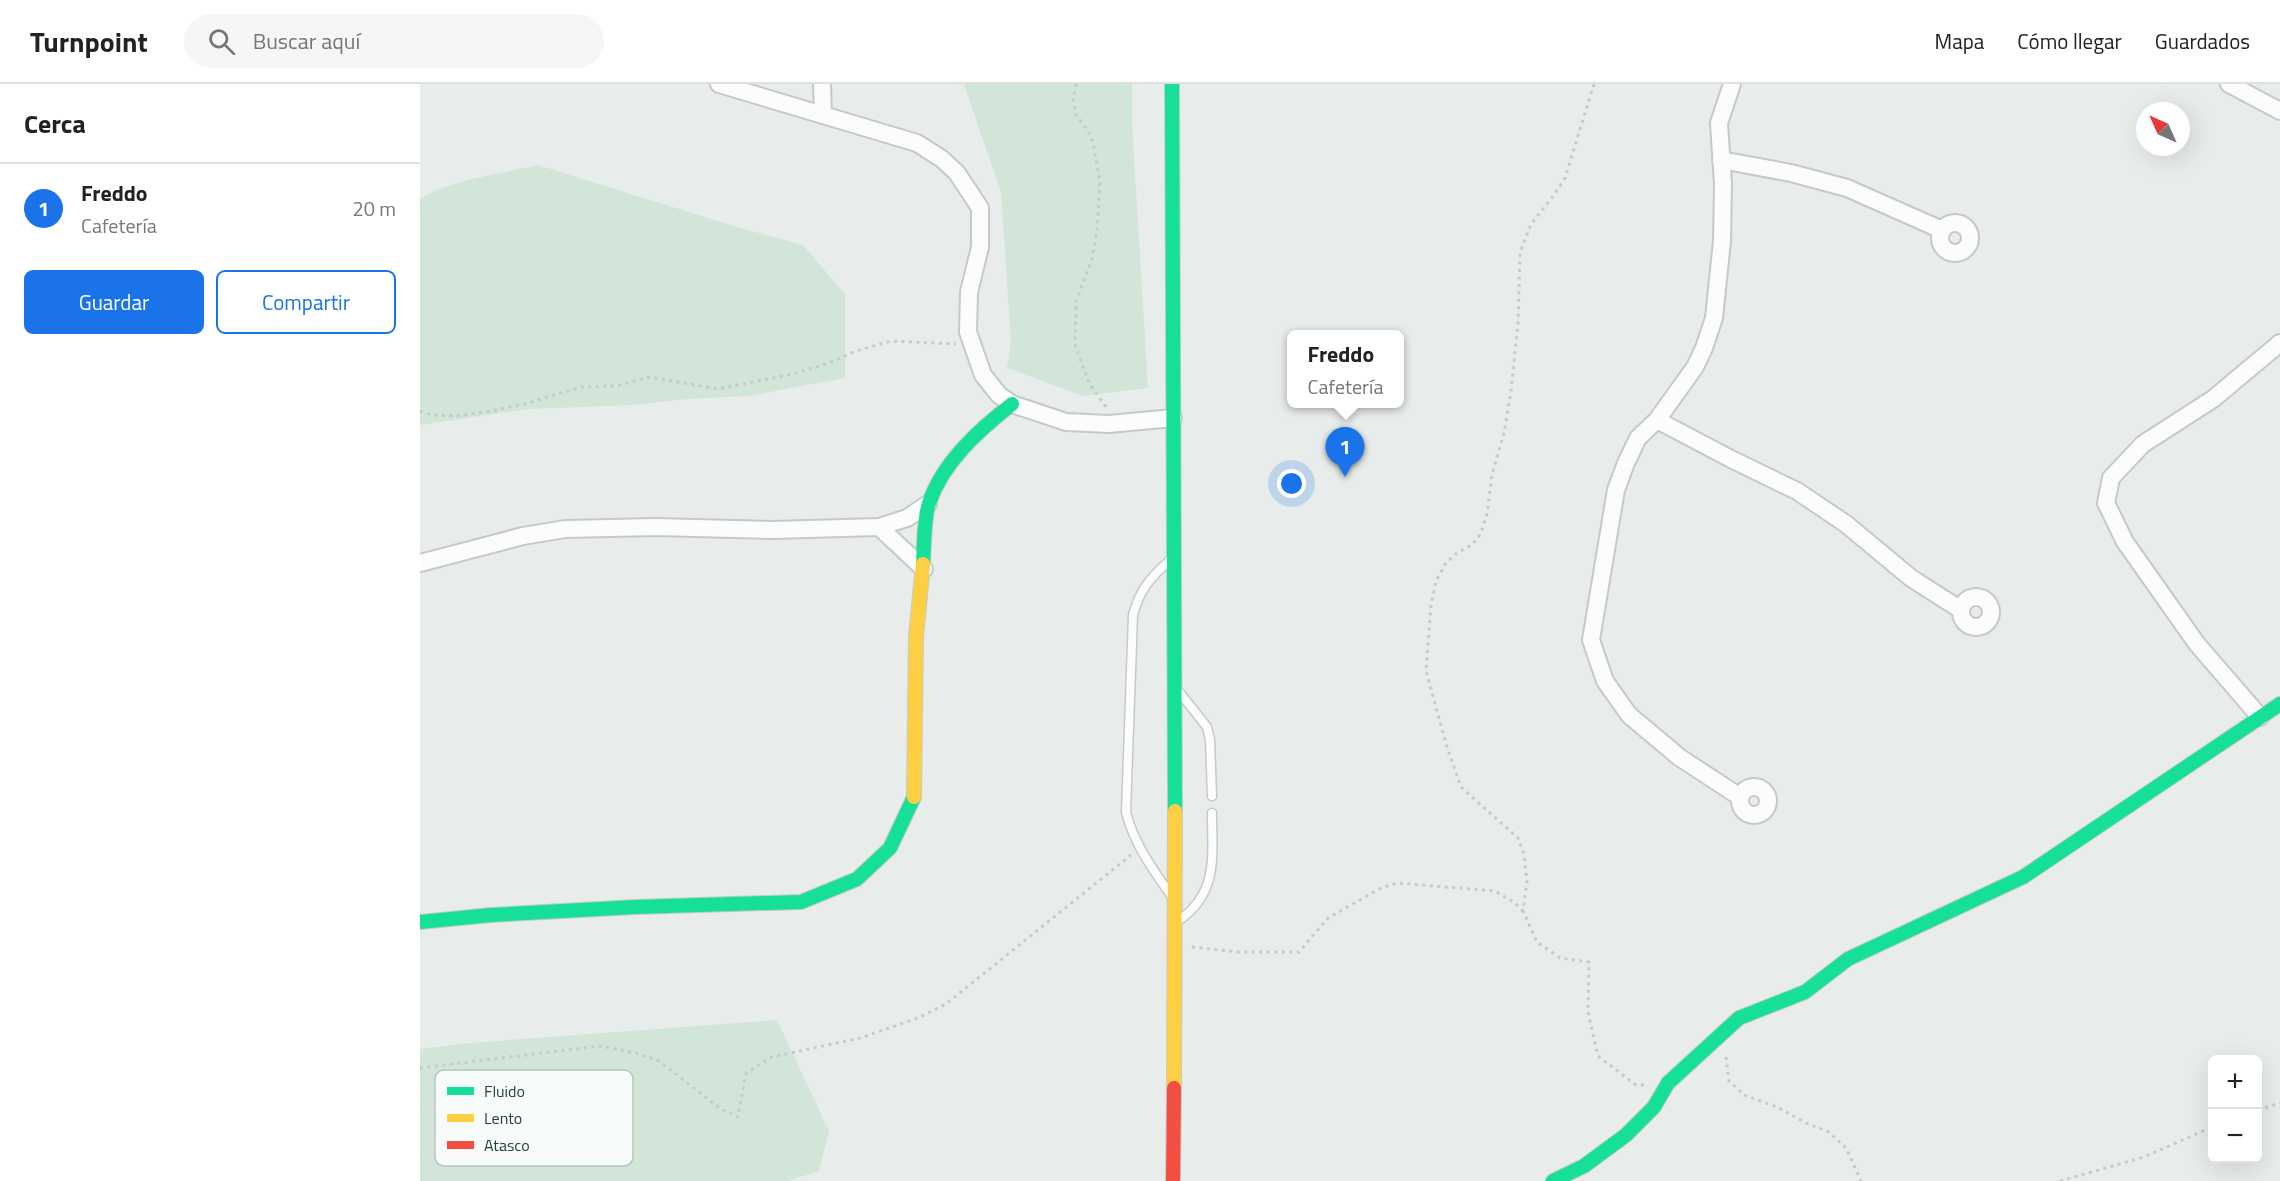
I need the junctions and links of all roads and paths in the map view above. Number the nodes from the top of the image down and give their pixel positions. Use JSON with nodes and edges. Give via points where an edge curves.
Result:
{"nodes":[{"id":1,"x":719,"y":84,"type":"edge"},
{"id":2,"x":822,"y":84,"type":"edge"},
{"id":3,"x":1076,"y":84,"type":"edge"},
{"id":4,"x":1172,"y":84,"type":"edge"},
{"id":5,"x":1594,"y":84,"type":"edge"},
{"id":6,"x":1732,"y":84,"type":"edge"},
{"id":7,"x":2229,"y":84,"type":"edge"},
{"id":8,"x":2280,"y":111,"type":"edge"},
{"id":9,"x":823,"y":114,"type":"junction"},
{"id":10,"x":1721,"y":160,"type":"junction"},
{"id":11,"x":1942,"y":230,"type":"dead end"},
{"id":12,"x":2280,"y":344,"type":"edge"},
{"id":13,"x":972,"y":346,"type":"junction"},
{"id":14,"x":1012,"y":404,"type":"junction"},
{"id":15,"x":420,"y":411,"type":"edge"},
{"id":16,"x":1173,"y":418,"type":"junction"},
{"id":17,"x":1657,"y":420,"type":"junction"},
{"id":18,"x":1109,"y":424,"type":"junction"},
{"id":19,"x":928,"y":504,"type":"junction"},
{"id":20,"x":879,"y":527,"type":"junction"},
{"id":21,"x":1175,"y":556,"type":"junction"},
{"id":22,"x":420,"y":563,"type":"edge"},
{"id":23,"x":924,"y":569,"type":"junction"},
{"id":24,"x":1961,"y":610,"type":"dead end"},
{"id":25,"x":1175,"y":687,"type":"junction"},
{"id":26,"x":2280,"y":704,"type":"edge"},
{"id":27,"x":2260,"y":717,"type":"junction"},
{"id":28,"x":1212,"y":796,"type":"dead end"},
{"id":29,"x":1740,"y":797,"type":"dead end"},
{"id":30,"x":1212,"y":813,"type":"dead end"},
{"id":31,"x":1140,"y":848,"type":"junction"},
{"id":32,"x":1175,"y":902,"type":"junction"},
{"id":33,"x":1523,"y":911,"type":"junction"},
{"id":34,"x":420,"y":922,"type":"edge"},
{"id":35,"x":1175,"y":923,"type":"junction"},
{"id":36,"x":1175,"y":945,"type":"junction"},
{"id":37,"x":1724,"y":1031,"type":"junction"},
{"id":38,"x":420,"y":1068,"type":"edge"},
{"id":39,"x":1668,"y":1083,"type":"junction"},
{"id":40,"x":2280,"y":1103,"type":"edge"},
{"id":41,"x":2261,"y":1109,"type":"edge"},
{"id":42,"x":2208,"y":1129,"type":"edge"},
{"id":43,"x":1173,"y":1181,"type":"edge"},
{"id":44,"x":1553,"y":1181,"type":"edge"},
{"id":45,"x":1861,"y":1181,"type":"edge"},
{"id":46,"x":2061,"y":1181,"type":"edge"}],
"edges":[{"from":1,"to":9,"type":"street"},
{"from":2,"to":9,"type":"street"},
{"from":3,"to":18,"type":"path","via":[[1076,116],[1093,142],[1100,181],[1092,259],[1076,302],[1075,345],[1089,382],[1107,409]]},
{"from":4,"to":16,"type":"street"},
{"from":5,"to":33,"type":"path","via":[[1564,178],[1531,224],[1520,253],[1511,391],[1487,514],[1472,545],[1446,563],[1436,581],[1430,615],[1426,671],[1447,747],[1461,787],[1518,838],[1527,880]]},
{"from":6,"to":10,"type":"street","via":[[1719,123]]},
{"from":7,"to":8,"type":"street"},
{"from":9,"to":13,"type":"street","via":[[917,143],[957,173],[980,208],[980,247],[969,292],[968,332]]},
{"from":10,"to":11,"type":"street","via":[[1847,188]]},
{"from":10,"to":17,"type":"street","via":[[1722,241],[1714,318],[1695,367]]},
{"from":12,"to":27,"type":"street","via":[[2213,399],[2142,444],[2111,478],[2106,503],[2125,542],[2198,644]]},
{"from":13,"to":14,"type":"street","via":[[982,375]]},
{"from":13,"to":15,"type":"path","via":[[891,341],[788,375],[718,389],[650,377],[616,386],[581,387],[492,411],[456,416]]},
{"from":14,"to":18,"type":"street","via":[[1066,422]]},
{"from":14,"to":19,"type":"street","via":[[986,424],[949,465]]},
{"from":16,"to":18,"type":"street"},
{"from":16,"to":21,"type":"street"},
{"from":17,"to":24,"type":"street","via":[[1797,491],[1846,524],[1911,578]]},
{"from":17,"to":29,"type":"street","via":[[1638,438],[1616,490],[1591,640],[1605,681],[1629,715],[1679,757]]},
{"from":19,"to":20,"type":"street","via":[[907,518]]},
{"from":19,"to":23,"type":"street"},
{"from":20,"to":22,"type":"street","via":[[565,529]]},
{"from":20,"to":23,"type":"street"},
{"from":21,"to":25,"type":"street"},
{"from":21,"to":31,"type":"lane","via":[[1139,594],[1133,615],[1126,813]]},
{"from":23,"to":34,"type":"street","via":[[916,637],[915,795],[890,848],[857,879],[801,902],[635,907]]},
{"from":25,"to":28,"type":"lane","via":[[1207,727]]},
{"from":25,"to":32,"type":"street"},
{"from":26,"to":27,"type":"street"},
{"from":27,"to":37,"type":"street","via":[[2023,877],[1848,959],[1805,992],[1739,1018]]},
{"from":30,"to":35,"type":"lane","via":[[1209,884],[1191,912]]},
{"from":31,"to":32,"type":"lane"},
{"from":31,"to":38,"type":"path","via":[[946,1004],[860,1038],[772,1057],[746,1073],[738,1117],[721,1109],[659,1061],[600,1046]]},
{"from":32,"to":35,"type":"street"},
{"from":33,"to":36,"type":"path","via":[[1495,891],[1397,883],[1328,918],[1299,952],[1238,952]]},
{"from":33,"to":39,"type":"path","via":[[1537,942],[1560,958],[1589,962],[1588,1012],[1598,1056],[1636,1085]]},
{"from":35,"to":36,"type":"street"},
{"from":36,"to":43,"type":"street"},
{"from":37,"to":39,"type":"street"},
{"from":37,"to":45,"type":"path","via":[[1729,1081],[1744,1095],[1829,1132],[1846,1148]]},
{"from":39,"to":44,"type":"street","via":[[1654,1107],[1626,1135],[1584,1166]]},
{"from":40,"to":41,"type":"path"},
{"from":42,"to":46,"type":"path","via":[[2144,1157]]}]}
